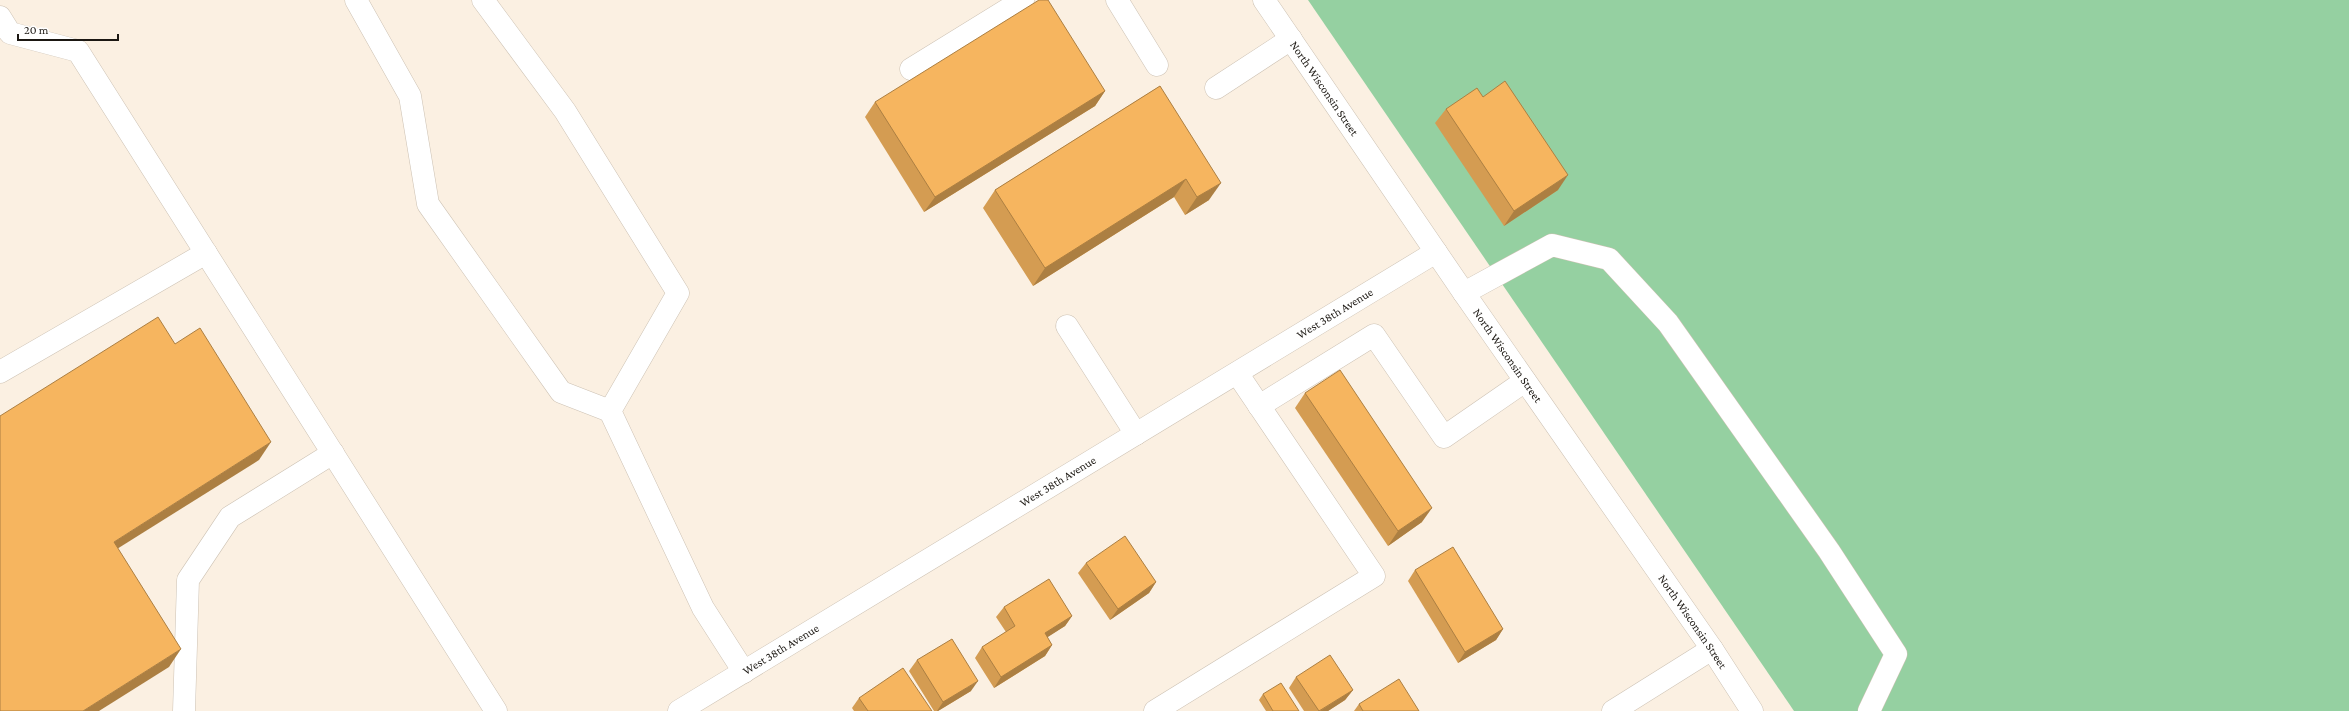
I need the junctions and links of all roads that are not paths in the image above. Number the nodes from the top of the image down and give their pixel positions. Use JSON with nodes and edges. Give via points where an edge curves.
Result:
{"nodes":[{"id":1,"x":356,"y":0,"type":"edge"},
{"id":2,"x":483,"y":0,"type":"edge"},
{"id":3,"x":1023,"y":0,"type":"edge"},
{"id":4,"x":1117,"y":0,"type":"edge"},
{"id":5,"x":1264,"y":0,"type":"edge"},
{"id":6,"x":3,"y":33,"type":"edge"},
{"id":7,"x":1291,"y":39,"type":"junction"},
{"id":8,"x":1157,"y":65,"type":"dead end"},
{"id":9,"x":911,"y":69,"type":"dead end"},
{"id":10,"x":1216,"y":88,"type":"dead end"},
{"id":11,"x":1436,"y":252,"type":"junction"},
{"id":12,"x":206,"y":253,"type":"junction"},
{"id":13,"x":1464,"y":293,"type":"junction"},
{"id":14,"x":1067,"y":326,"type":"dead end"},
{"id":15,"x":0,"y":372,"type":"edge"},
{"id":16,"x":1237,"y":373,"type":"junction"},
{"id":17,"x":1525,"y":381,"type":"junction"},
{"id":18,"x":1259,"y":406,"type":"junction"},
{"id":19,"x":610,"y":411,"type":"junction"},
{"id":20,"x":1136,"y":434,"type":"junction"},
{"id":21,"x":333,"y":454,"type":"junction"},
{"id":22,"x":1712,"y":649,"type":"junction"},
{"id":23,"x":744,"y":672,"type":"junction"},
{"id":24,"x":184,"y":711,"type":"edge"},
{"id":25,"x":496,"y":711,"type":"edge"},
{"id":26,"x":679,"y":711,"type":"edge"},
{"id":27,"x":1155,"y":711,"type":"edge"},
{"id":28,"x":1614,"y":711,"type":"edge"},
{"id":29,"x":1752,"y":711,"type":"edge"},
{"id":30,"x":1869,"y":711,"type":"edge"}],
"edges":[{"from":1,"to":19,"type":"street","via":[[410,96],[428,204],[561,392]]},
{"from":2,"to":19,"type":"street","via":[[565,111],[678,293]]},
{"from":3,"to":9,"type":"street"},
{"from":4,"to":8,"type":"street"},
{"from":5,"to":7,"type":"street","name":"North Wisconsin Street"},
{"from":6,"to":12,"type":"street","via":[[78,51]]},
{"from":7,"to":10,"type":"street"},
{"from":7,"to":11,"type":"street","name":"North Wisconsin Street"},
{"from":11,"to":13,"type":"street","name":"North Wisconsin Street"},
{"from":11,"to":16,"type":"street","name":"West 38th Avenue"},
{"from":12,"to":15,"type":"street"},
{"from":12,"to":21,"type":"street"},
{"from":13,"to":17,"type":"street","name":"North Wisconsin Street"},
{"from":13,"to":30,"type":"street","via":[[1552,245],[1609,259],[1668,323],[1829,551],[1896,654]]},
{"from":14,"to":20,"type":"street"},
{"from":16,"to":18,"type":"street"},
{"from":16,"to":20,"type":"street","name":"West 38th Avenue"},
{"from":17,"to":18,"type":"street","via":[[1444,437],[1374,335]]},
{"from":17,"to":22,"type":"street","name":"North Wisconsin Street"},
{"from":18,"to":27,"type":"street","via":[[1374,576]]},
{"from":19,"to":23,"type":"street","via":[[703,608]]},
{"from":20,"to":23,"type":"street","name":"West 38th Avenue"},
{"from":21,"to":24,"type":"street","via":[[230,517],[188,580]]},
{"from":21,"to":25,"type":"street"},
{"from":22,"to":28,"type":"street"},
{"from":22,"to":29,"type":"street","name":"North Wisconsin Street"},
{"from":23,"to":26,"type":"street","name":"West 38th Avenue"}]}
